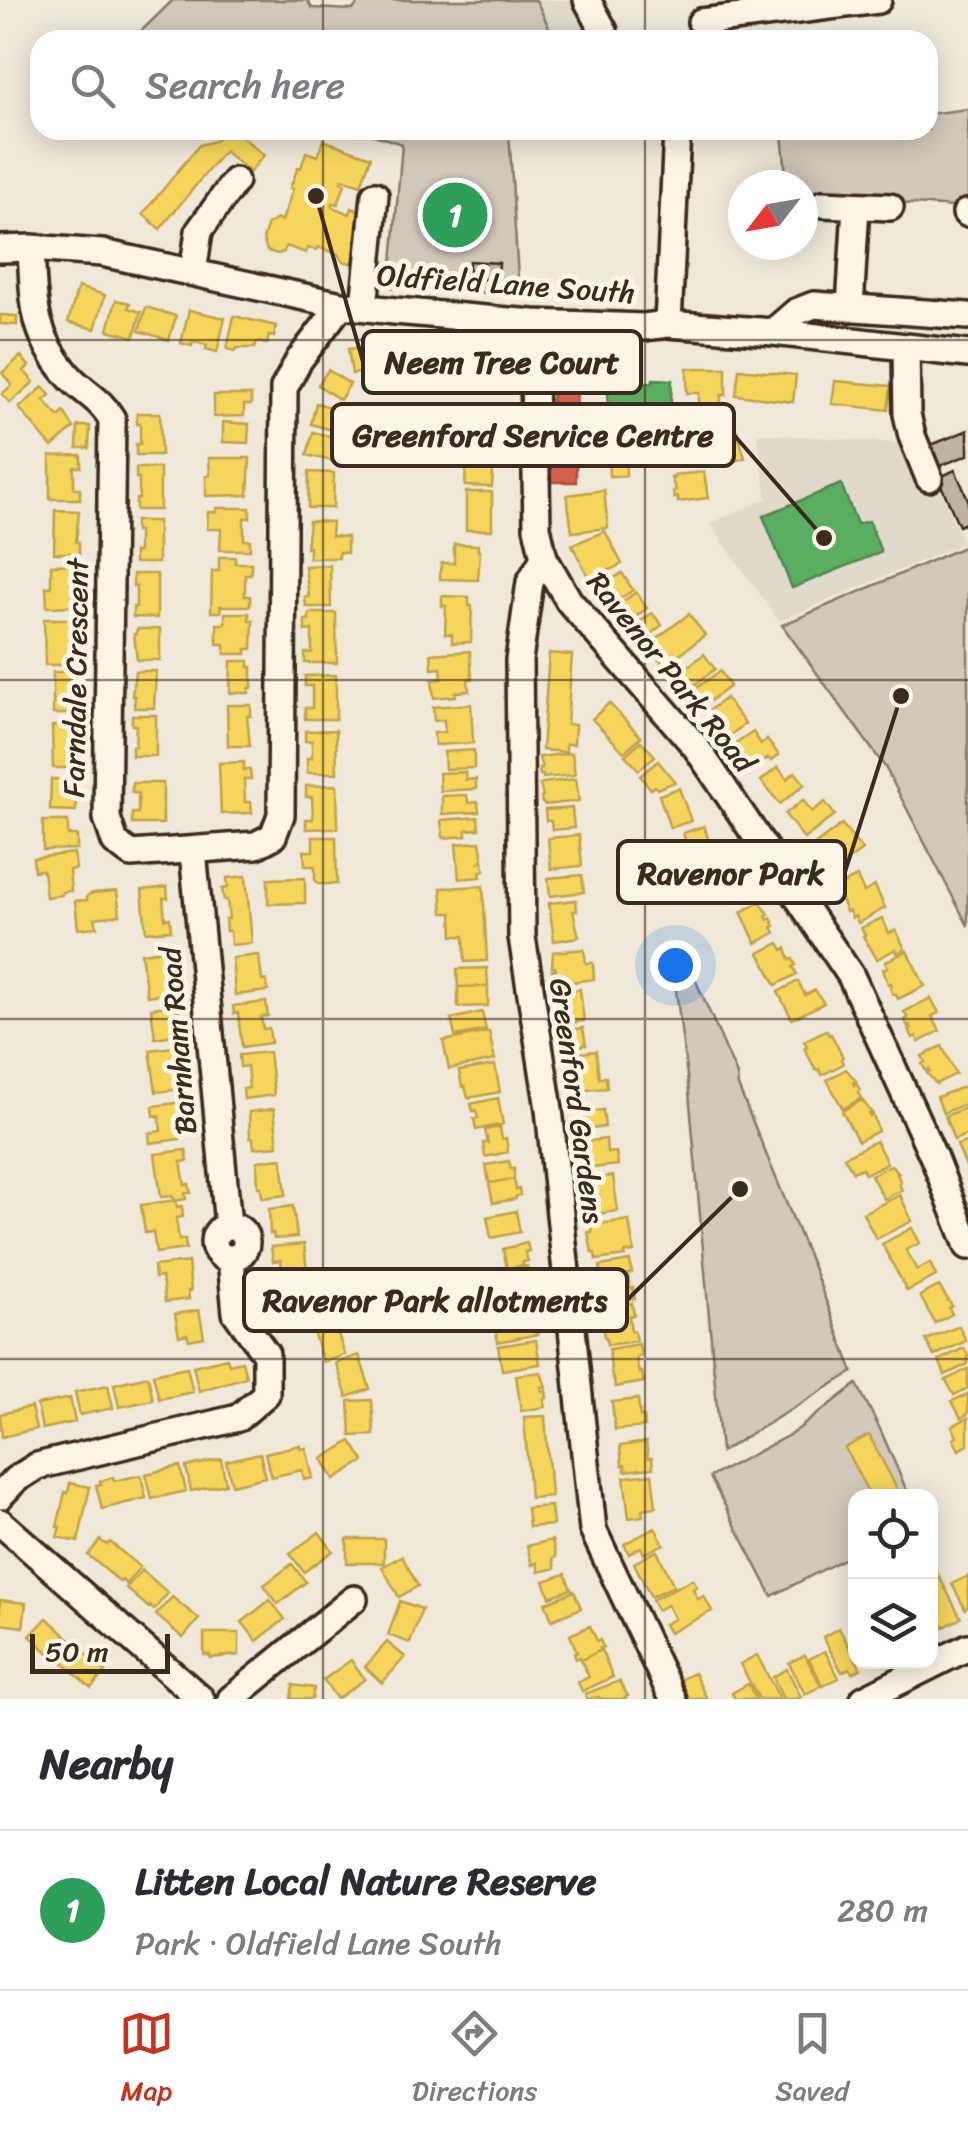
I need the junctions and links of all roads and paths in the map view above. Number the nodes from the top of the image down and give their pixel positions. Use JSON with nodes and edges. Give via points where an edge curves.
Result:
{"nodes":[{"id":1,"x":587,"y":0,"type":"edge"},
{"id":2,"x":878,"y":0,"type":"edge"},
{"id":3,"x":698,"y":21,"type":"edge"},
{"id":4,"x":603,"y":30,"type":"edge"},
{"id":5,"x":677,"y":140,"type":"edge"},
{"id":6,"x":235,"y":181,"type":"dead end"},
{"id":7,"x":375,"y":194,"type":"dead end"},
{"id":8,"x":822,"y":204,"type":"dead end"},
{"id":9,"x":856,"y":206,"type":"junction"},
{"id":10,"x":890,"y":207,"type":"dead end"},
{"id":11,"x":0,"y":248,"type":"edge"},
{"id":12,"x":31,"y":248,"type":"junction"},
{"id":13,"x":193,"y":273,"type":"junction"},
{"id":14,"x":352,"y":306,"type":"junction"},
{"id":15,"x":850,"y":308,"type":"junction"},
{"id":16,"x":968,"y":316,"type":"edge"},
{"id":17,"x":533,"y":323,"type":"junction"},
{"id":18,"x":668,"y":324,"type":"junction"},
{"id":19,"x":773,"y":332,"type":"junction"},
{"id":20,"x":906,"y":348,"type":"junction"},
{"id":21,"x":961,"y":362,"type":"edge"},
{"id":22,"x":929,"y":478,"type":"dead end"},
{"id":23,"x":544,"y":558,"type":"junction"},
{"id":24,"x":194,"y":851,"type":"junction"},
{"id":25,"x":968,"y":1246,"type":"edge"},
{"id":26,"x":0,"y":1496,"type":"edge"},
{"id":27,"x":2,"y":1530,"type":"edge"},
{"id":28,"x":354,"y":1599,"type":"dead end"},
{"id":29,"x":968,"y":1646,"type":"edge"},
{"id":30,"x":200,"y":1699,"type":"edge"},
{"id":31,"x":232,"y":1699,"type":"edge"},
{"id":32,"x":673,"y":1699,"type":"edge"},
{"id":33,"x":864,"y":1699,"type":"edge"}],
"edges":[{"from":1,"to":4,"type":"street"},
{"from":2,"to":3,"type":"street"},
{"from":5,"to":18,"type":"street"},
{"from":6,"to":13,"type":"street","via":[[199,231]]},
{"from":7,"to":14,"type":"street"},
{"from":8,"to":9,"type":"street"},
{"from":9,"to":10,"type":"street"},
{"from":9,"to":15,"type":"street"},
{"from":11,"to":12,"type":"street","name":"Oldfield Lane South"},
{"from":12,"to":13,"type":"street","name":"Oldfield Lane South","via":[[102,253]]},
{"from":12,"to":24,"type":"street","name":"Farndale Crescent","via":[[34,308],[45,344],[112,420],[107,818],[115,842],[131,854]]},
{"from":13,"to":14,"type":"street","name":"Oldfield Lane South"},
{"from":14,"to":17,"type":"street","name":"Oldfield Lane South"},
{"from":14,"to":24,"type":"street","name":"Farndale Crescent","via":[[299,360],[284,388],[282,815],[273,836],[256,845]]},
{"from":15,"to":16,"type":"street"},
{"from":15,"to":19,"type":"street","via":[[814,306]]},
{"from":17,"to":18,"type":"street","name":"Oldfield Lane South"},
{"from":17,"to":23,"type":"street","name":"Ravenor Park Road","via":[[537,527]]},
{"from":18,"to":19,"type":"street","name":"Oldfield Lane South"},
{"from":19,"to":20,"type":"street","name":"Oldfield Lane South"},
{"from":20,"to":21,"type":"street","name":"Oldfield Lane South"},
{"from":20,"to":22,"type":"street","via":[[907,414]]},
{"from":23,"to":25,"type":"street","name":"Ravenor Park Road","via":[[569,601],[696,747],[851,976]]},
{"from":23,"to":32,"type":"street","name":"Greenford Gardens","via":[[530,582],[519,660],[522,937],[550,1109],[593,1530]]},
{"from":24,"to":26,"type":"street","name":"Barnham Road","via":[[228,1226],[218,1231],[214,1247],[231,1259],[236,1313],[266,1354],[266,1394],[238,1418],[36,1466]]},
{"from":27,"to":30,"type":"street"},
{"from":28,"to":31,"type":"street"},
{"from":29,"to":33,"type":"street"}]}
